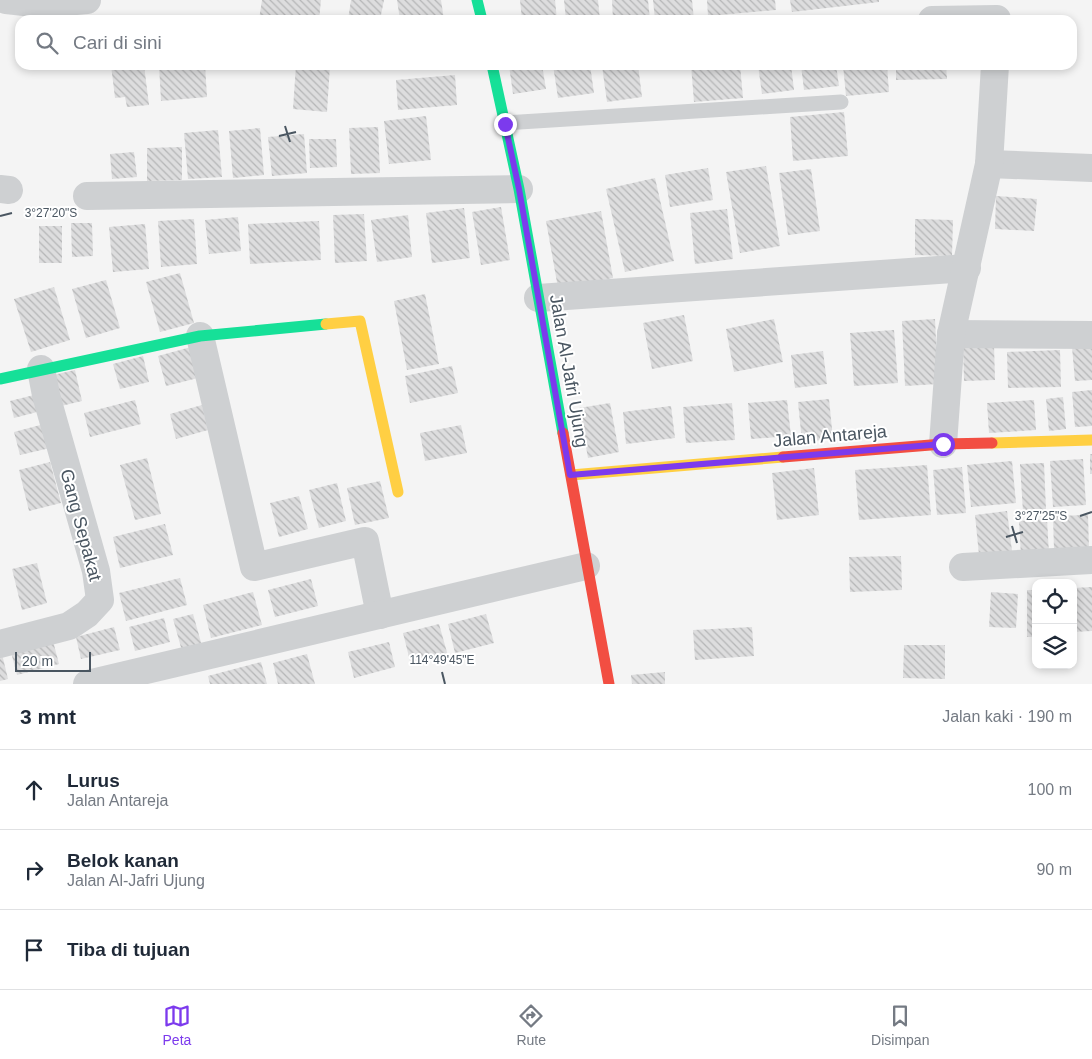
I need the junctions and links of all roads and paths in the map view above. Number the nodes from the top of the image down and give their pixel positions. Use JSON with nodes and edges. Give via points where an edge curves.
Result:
{"nodes":[{"id":1,"x":6,"y":0,"type":"edge"},
{"id":2,"x":87,"y":0,"type":"edge"},
{"id":3,"x":477,"y":0,"type":"edge"},
{"id":4,"x":998,"y":13,"type":"edge"},
{"id":5,"x":481,"y":15,"type":"edge"},
{"id":6,"x":979,"y":15,"type":"edge"},
{"id":7,"x":493,"y":70,"type":"edge"},
{"id":8,"x":994,"y":70,"type":"edge"},
{"id":9,"x":841,"y":102,"type":"dead end"},
{"id":10,"x":505,"y":124,"type":"junction"},
{"id":11,"x":989,"y":164,"type":"junction"},
{"id":12,"x":1092,"y":168,"type":"edge"},
{"id":13,"x":519,"y":189,"type":"junction"},
{"id":14,"x":87,"y":196,"type":"dead end"},
{"id":15,"x":967,"y":268,"type":"junction"},
{"id":16,"x":538,"y":298,"type":"junction"},
{"id":17,"x":952,"y":334,"type":"junction"},
{"id":18,"x":1092,"y":335,"type":"edge"},
{"id":19,"x":200,"y":336,"type":"junction"},
{"id":20,"x":40,"y":369,"type":"junction"},
{"id":21,"x":0,"y":378,"type":"edge"},
{"id":22,"x":1092,"y":440,"type":"edge"},
{"id":23,"x":943,"y":444,"type":"junction"},
{"id":24,"x":570,"y":475,"type":"junction"},
{"id":25,"x":398,"y":492,"type":"dead end"},
{"id":26,"x":1092,"y":560,"type":"edge"},
{"id":27,"x":586,"y":566,"type":"junction"},
{"id":28,"x":963,"y":567,"type":"dead end"},
{"id":29,"x":380,"y":614,"type":"junction"},
{"id":30,"x":0,"y":644,"type":"edge"},
{"id":31,"x":87,"y":684,"type":"edge"},
{"id":32,"x":609,"y":684,"type":"edge"}],
"edges":[{"from":1,"to":2,"type":"street","via":[[43,4]]},
{"from":3,"to":5,"type":"street"},
{"from":4,"to":6,"type":"street"},
{"from":7,"to":10,"type":"street","name":"Jalan Al-Jafri Ujung"},
{"from":8,"to":11,"type":"street"},
{"from":9,"to":10,"type":"lane"},
{"from":10,"to":13,"type":"street","name":"Jalan Al-Jafri Ujung"},
{"from":11,"to":12,"type":"street"},
{"from":11,"to":15,"type":"street"},
{"from":13,"to":14,"type":"street"},
{"from":13,"to":16,"type":"street","name":"Jalan Al-Jafri Ujung"},
{"from":15,"to":16,"type":"street"},
{"from":15,"to":17,"type":"street"},
{"from":16,"to":24,"type":"street","name":"Jalan Al-Jafri Ujung"},
{"from":17,"to":18,"type":"street"},
{"from":17,"to":23,"type":"street"},
{"from":19,"to":20,"type":"street"},
{"from":19,"to":25,"type":"street","via":[[360,321]]},
{"from":19,"to":29,"type":"street","via":[[254,567],[365,541]]},
{"from":20,"to":21,"type":"street"},
{"from":20,"to":30,"type":"street","name":"Gang Sepakat","via":[[96,571],[100,600],[69,626]]},
{"from":22,"to":23,"type":"street","name":"Jalan Antareja"},
{"from":23,"to":24,"type":"street","name":"Jalan Antareja"},
{"from":24,"to":27,"type":"street","name":"Jalan Al-Jafri Ujung"},
{"from":26,"to":28,"type":"street"},
{"from":27,"to":29,"type":"street"},
{"from":27,"to":32,"type":"street","name":"Jalan Al-Jafri Ujung"},
{"from":29,"to":31,"type":"street"}]}
